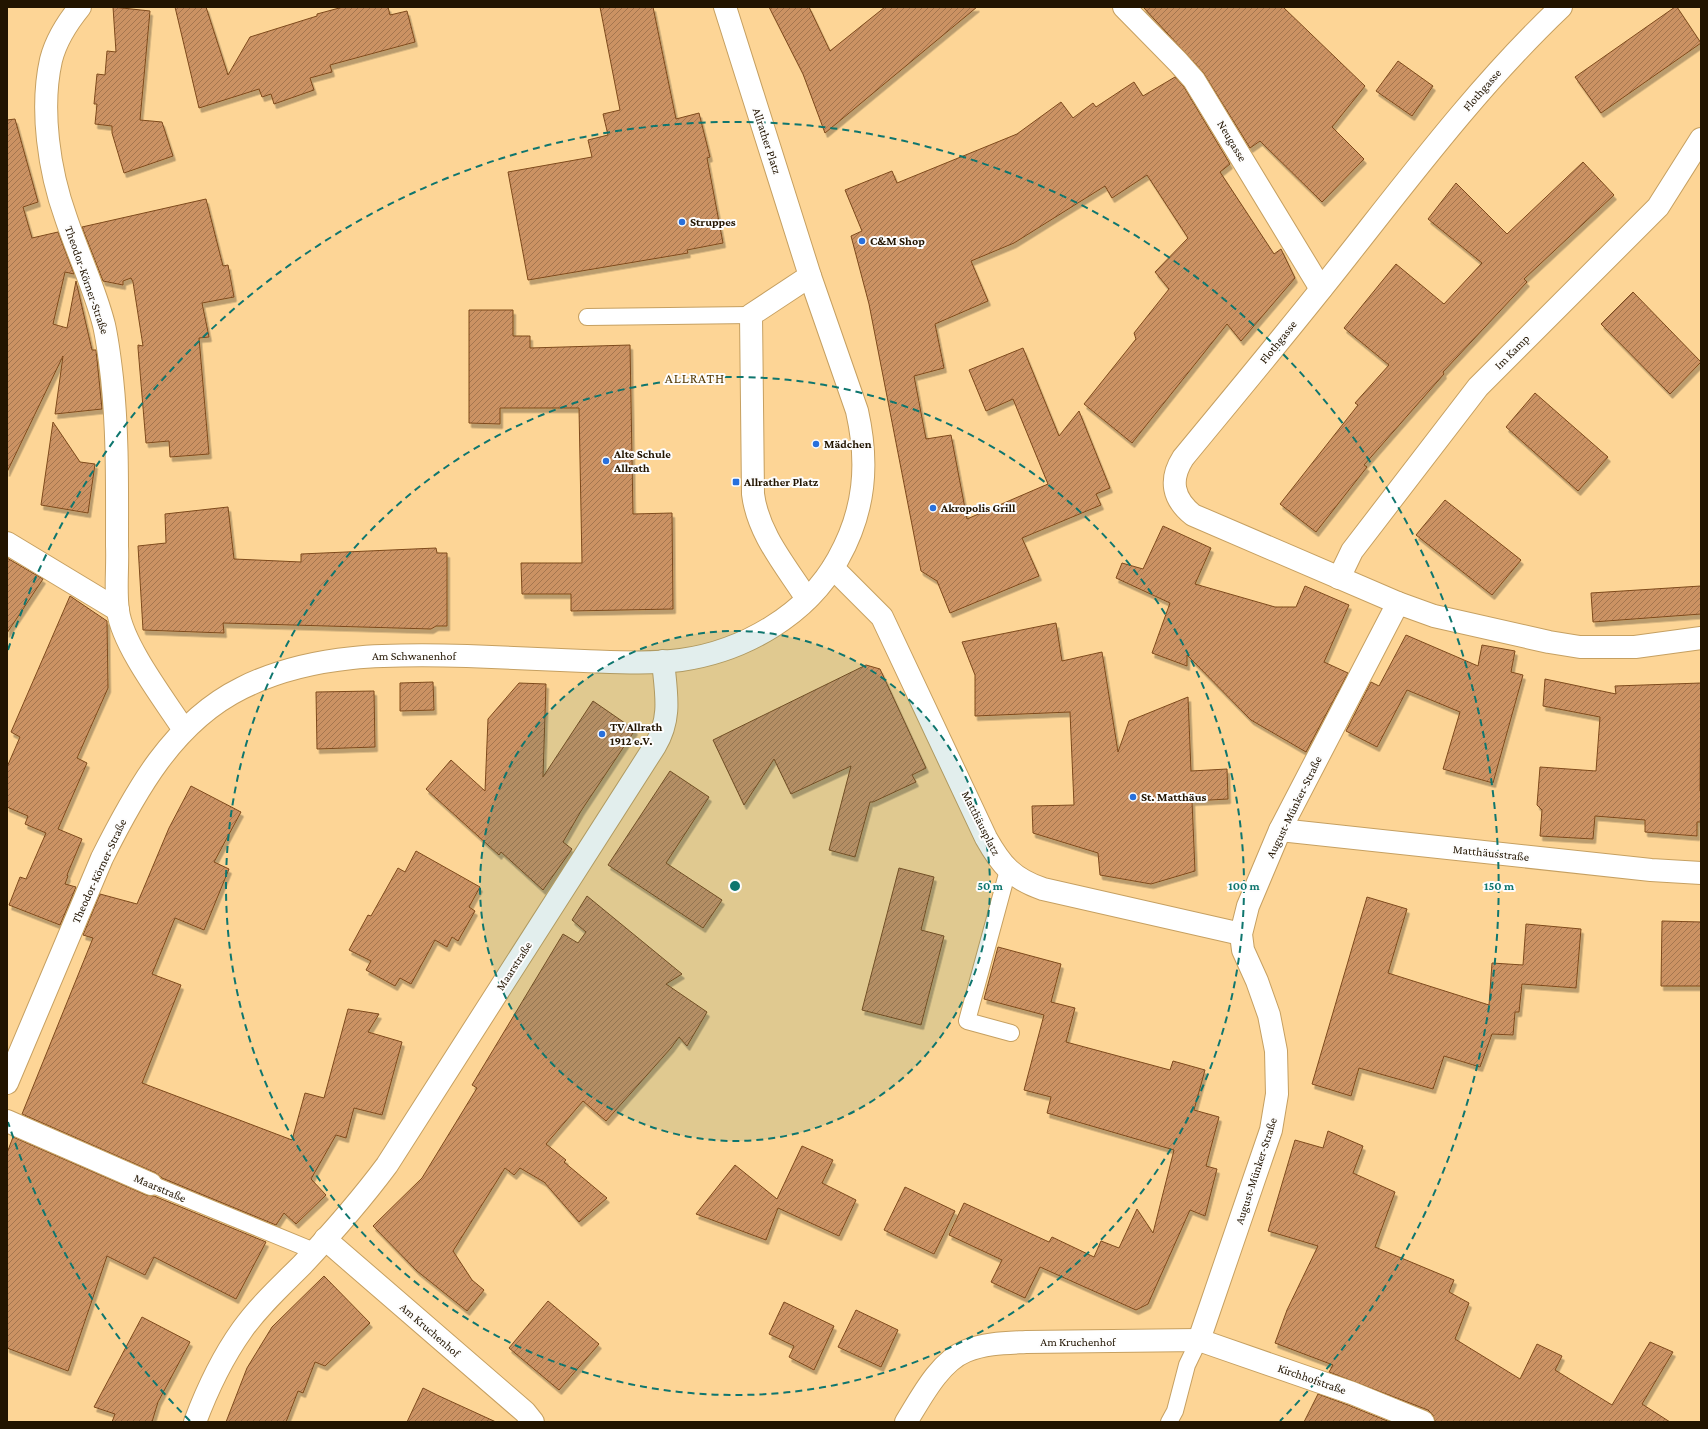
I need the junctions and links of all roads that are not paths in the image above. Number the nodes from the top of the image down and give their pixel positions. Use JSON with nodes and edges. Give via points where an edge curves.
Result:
{"nodes":[{"id":1,"x":80,"y":7,"type":"edge"},
{"id":2,"x":724,"y":7,"type":"edge"},
{"id":3,"x":1124,"y":7,"type":"edge"},
{"id":4,"x":1561,"y":7,"type":"edge"},
{"id":5,"x":1701,"y":139,"type":"edge"},
{"id":6,"x":810,"y":276,"type":"junction"},
{"id":7,"x":1322,"y":289,"type":"junction"},
{"id":8,"x":751,"y":315,"type":"junction"},
{"id":9,"x":587,"y":317,"type":"dead end"},
{"id":10,"x":7,"y":544,"type":"edge"},
{"id":11,"x":833,"y":568,"type":"junction"},
{"id":12,"x":1339,"y":578,"type":"junction"},
{"id":13,"x":807,"y":599,"type":"junction"},
{"id":14,"x":1398,"y":603,"type":"junction"},
{"id":15,"x":118,"y":610,"type":"junction"},
{"id":16,"x":1701,"y":638,"type":"edge"},
{"id":17,"x":663,"y":662,"type":"junction"},
{"id":18,"x":184,"y":730,"type":"junction"},
{"id":19,"x":1280,"y":830,"type":"junction"},
{"id":20,"x":1008,"y":870,"type":"junction"},
{"id":21,"x":1701,"y":873,"type":"edge"},
{"id":22,"x":1241,"y":934,"type":"junction"},
{"id":23,"x":1011,"y":1033,"type":"dead end"},
{"id":24,"x":7,"y":1083,"type":"edge"},
{"id":25,"x":7,"y":1121,"type":"edge"},
{"id":26,"x":151,"y":1184,"type":"joint"},
{"id":27,"x":320,"y":1245,"type":"junction"},
{"id":28,"x":1199,"y":1340,"type":"junction"},
{"id":29,"x":195,"y":1422,"type":"edge"},
{"id":30,"x":533,"y":1422,"type":"edge"},
{"id":31,"x":906,"y":1422,"type":"edge"},
{"id":32,"x":1169,"y":1422,"type":"edge"},
{"id":33,"x":1423,"y":1422,"type":"edge"}],
"edges":[{"from":1,"to":15,"type":"street","name":"Theodor-Körner-Straße","via":[[68,22],[51,59],[47,85],[49,144],[58,194],[100,310],[108,345],[116,450]]},
{"from":2,"to":6,"type":"street","name":"Allrather Platz"},
{"from":3,"to":7,"type":"street","name":"Neugasse","via":[[1194,80]]},
{"from":4,"to":7,"type":"street","name":"Flothgasse","via":[[1509,59],[1472,102]]},
{"from":5,"to":12,"type":"street","name":"Im Kamp","via":[[1658,207],[1478,386],[1352,551]]},
{"from":6,"to":8,"type":"street"},
{"from":6,"to":11,"type":"street","name":"Allrather Platz","via":[[857,411],[864,446],[863,483],[859,507],[848,540]]},
{"from":7,"to":12,"type":"street","name":"Flothgasse","via":[[1183,458],[1175,473],[1174,487],[1182,506],[1193,516]]},
{"from":8,"to":9,"type":"lane"},
{"from":8,"to":13,"type":"street","via":[[754,505],[764,533]]},
{"from":10,"to":15,"type":"street"},
{"from":11,"to":13,"type":"street","name":"Allrather Platz"},
{"from":11,"to":20,"type":"street","name":"Matthäusplatz","via":[[882,617],[986,838]]},
{"from":12,"to":14,"type":"street","name":"Flothgasse"},
{"from":13,"to":17,"type":"street","name":"Allrather Platz","via":[[779,622],[753,637],[703,656]]},
{"from":14,"to":16,"type":"street","via":[[1434,616],[1580,647],[1635,647]]},
{"from":14,"to":19,"type":"street","name":"August-Münker-Straße"},
{"from":15,"to":18,"type":"street","name":"Theodor-Körner-Straße","via":[[128,640]]},
{"from":17,"to":18,"type":"street","name":"Am Schwanenhof","via":[[418,655],[327,660],[285,671],[243,687],[215,704]]},
{"from":17,"to":27,"type":"street","name":"Maarstraße","via":[[667,714],[661,736],[387,1165],[348,1215]]},
{"from":18,"to":24,"type":"street","name":"Theodor-Körner-Straße","via":[[143,783],[102,858]]},
{"from":19,"to":21,"type":"street","name":"Matthäusstraße","via":[[1651,870]]},
{"from":19,"to":22,"type":"street","name":"August-Münker-Straße","via":[[1248,906]]},
{"from":20,"to":22,"type":"street","name":"Matthäusplatz","via":[[1024,882],[1043,889]]},
{"from":20,"to":23,"type":"lane","via":[[967,1021]]},
{"from":22,"to":28,"type":"street","name":"August-Münker-Straße","via":[[1243,950],[1269,1015],[1276,1051],[1277,1094],[1271,1130]]},
{"from":25,"to":26,"type":"street","name":"Maarstraße"},
{"from":26,"to":27,"type":"lane","name":"Maarstraße"},
{"from":27,"to":29,"type":"street","name":"Maarstraße","via":[[243,1329],[222,1363]]},
{"from":27,"to":30,"type":"street","name":"Am Kruchenhof"},
{"from":28,"to":31,"type":"street","name":"Am Kruchenhof","via":[[1026,1342],[975,1348],[958,1354],[945,1364]]},
{"from":28,"to":32,"type":"lane","via":[[1187,1365],[1175,1411]]},
{"from":28,"to":33,"type":"street","name":"Kirchhofstraße","via":[[1352,1393]]}]}
